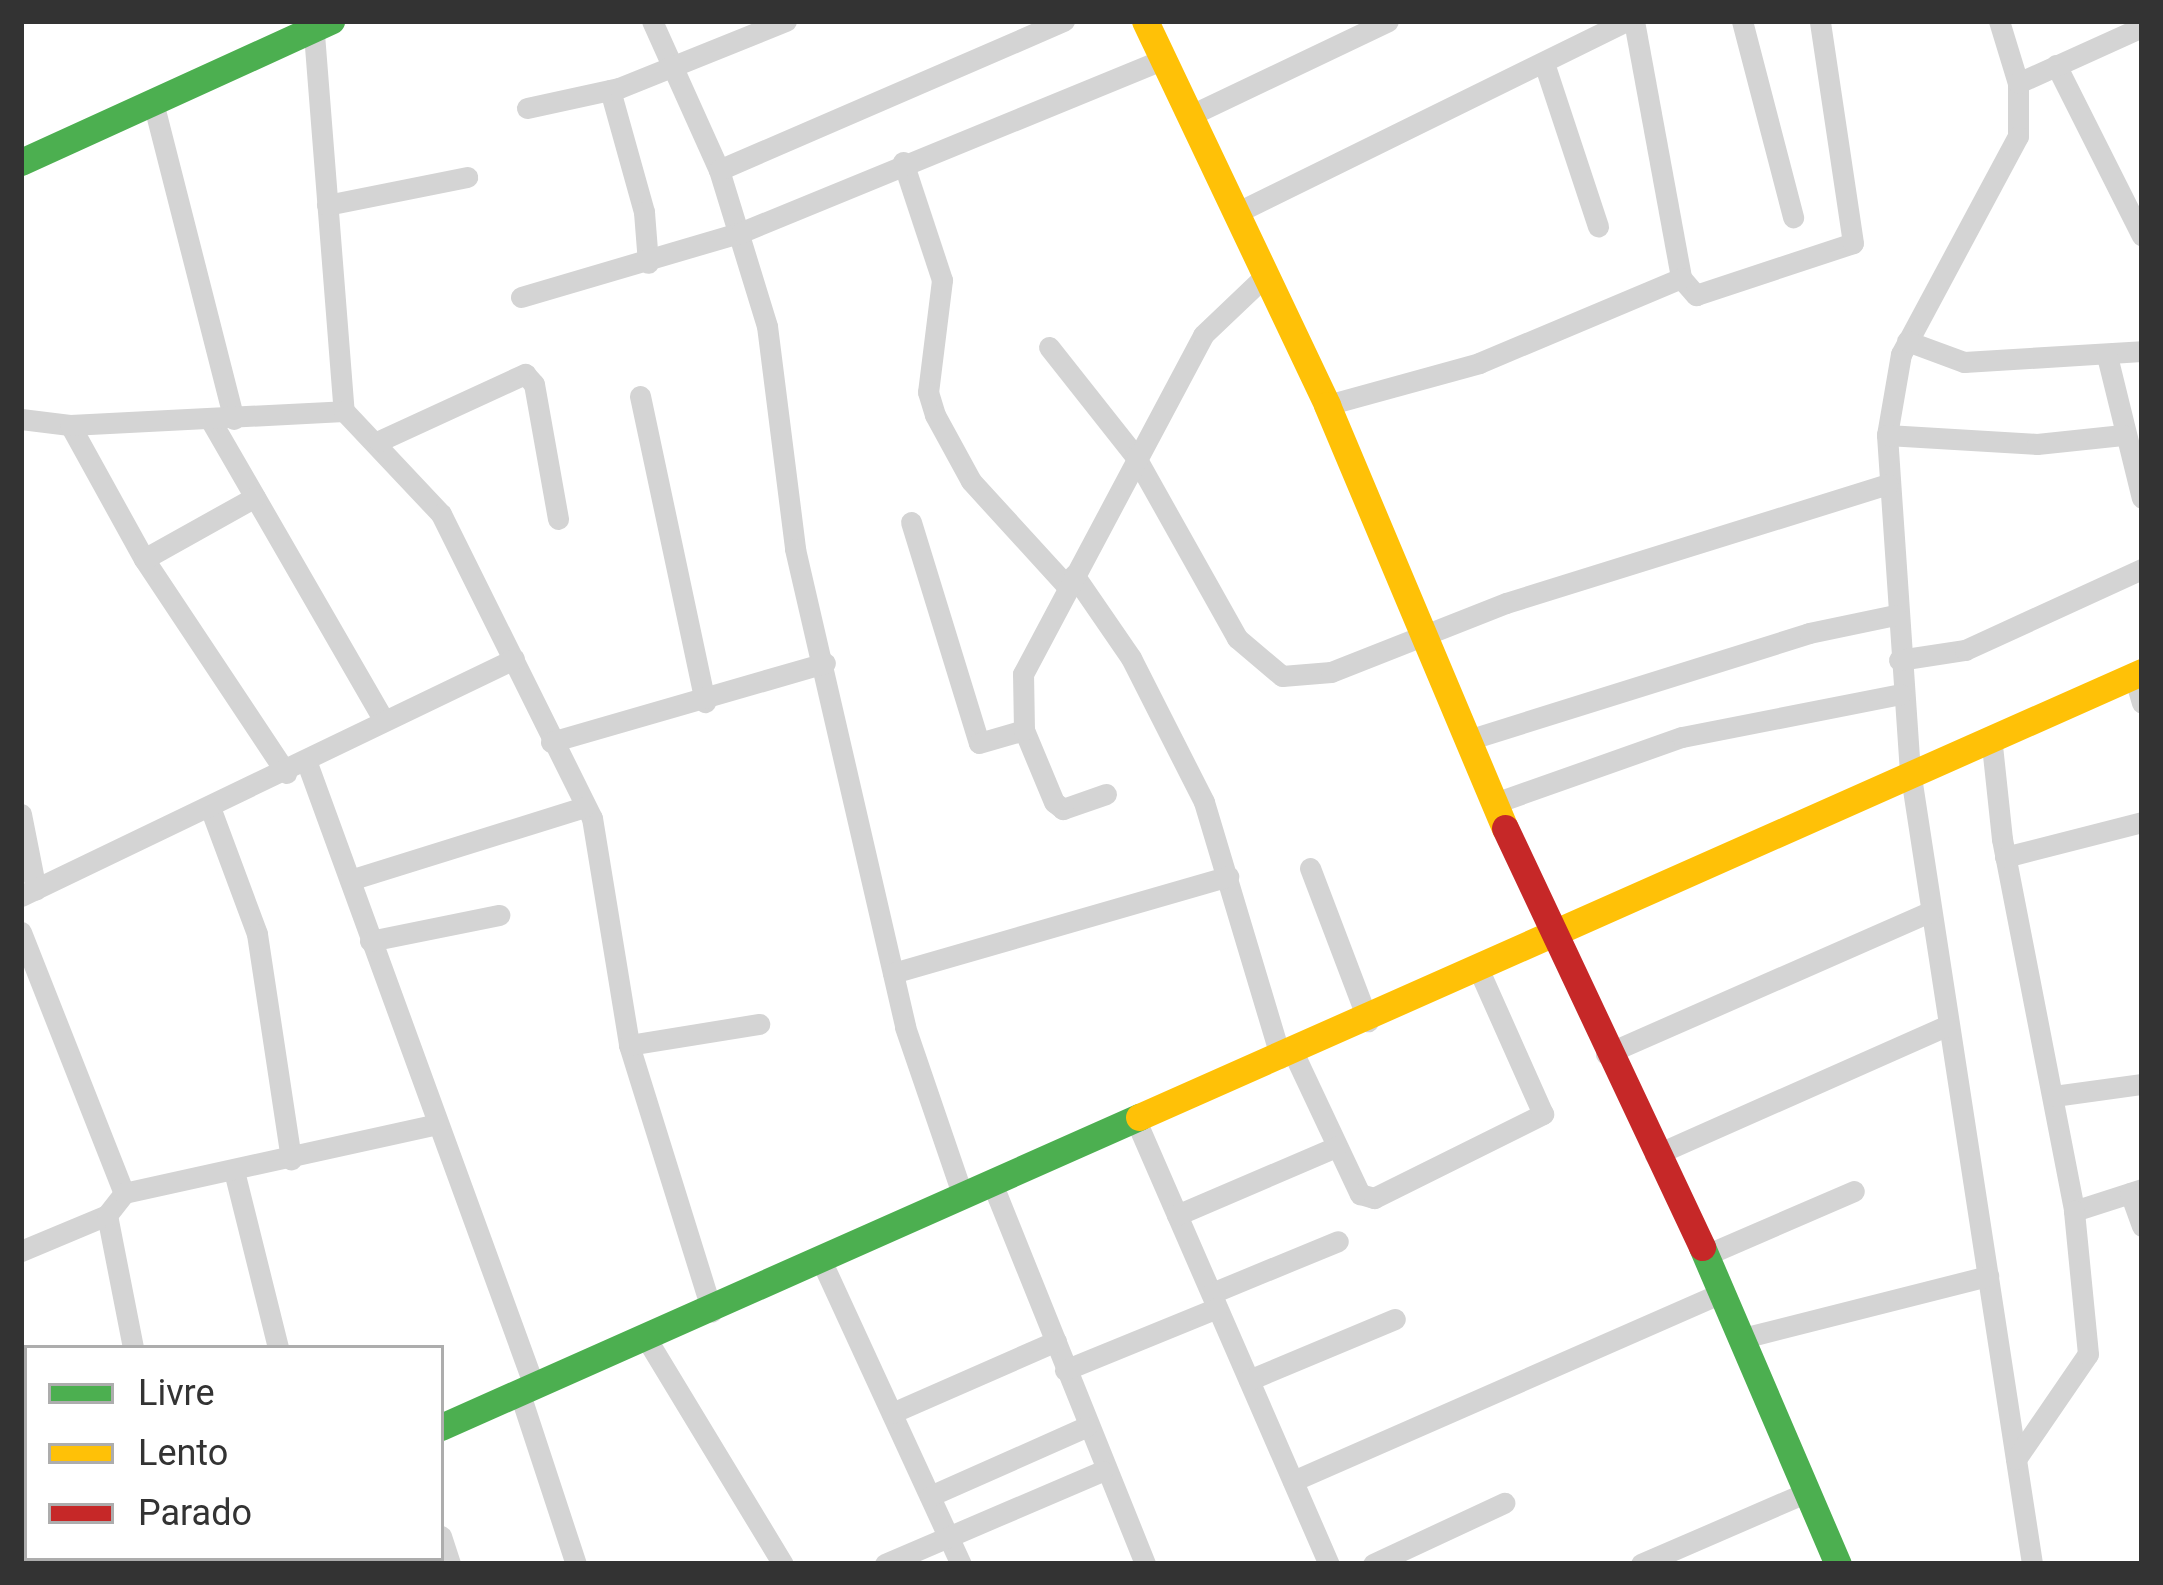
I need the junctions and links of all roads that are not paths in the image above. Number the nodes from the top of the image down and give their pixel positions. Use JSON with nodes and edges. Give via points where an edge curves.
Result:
{"nodes":[{"id":1,"x":652,"y":21,"type":"edge"},
{"id":2,"x":786,"y":21,"type":"edge"},
{"id":3,"x":1064,"y":21,"type":"edge"},
{"id":4,"x":1144,"y":21,"type":"edge"},
{"id":5,"x":1388,"y":21,"type":"edge"},
{"id":6,"x":1630,"y":21,"type":"edge"},
{"id":7,"x":1742,"y":21,"type":"edge"},
{"id":8,"x":1820,"y":21,"type":"edge"},
{"id":9,"x":2000,"y":21,"type":"edge"},
{"id":10,"x":319,"y":24,"type":"edge"},
{"id":11,"x":2142,"y":27,"type":"edge"},
{"id":12,"x":1164,"y":59,"type":"junction"},
{"id":13,"x":676,"y":65,"type":"junction"},
{"id":14,"x":2056,"y":65,"type":"junction"},
{"id":15,"x":1545,"y":66,"type":"junction"},
{"id":16,"x":2018,"y":82,"type":"junction"},
{"id":17,"x":610,"y":90,"type":"junction"},
{"id":18,"x":152,"y":102,"type":"junction"},
{"id":19,"x":527,"y":108,"type":"dead end"},
{"id":20,"x":1191,"y":115,"type":"junction"},
{"id":21,"x":21,"y":162,"type":"edge"},
{"id":22,"x":903,"y":162,"type":"junction"},
{"id":23,"x":719,"y":170,"type":"junction"},
{"id":24,"x":467,"y":177,"type":"dead end"},
{"id":25,"x":327,"y":206,"type":"junction"},
{"id":26,"x":1238,"y":212,"type":"junction"},
{"id":27,"x":1793,"y":217,"type":"dead end"},
{"id":28,"x":2140,"y":225,"type":"edge"},
{"id":29,"x":1598,"y":226,"type":"dead end"},
{"id":30,"x":742,"y":232,"type":"junction"},
{"id":31,"x":648,"y":263,"type":"junction"},
{"id":32,"x":1267,"y":274,"type":"junction"},
{"id":33,"x":1681,"y":278,"type":"junction"},
{"id":34,"x":520,"y":297,"type":"dead end"},
{"id":35,"x":1907,"y":341,"type":"junction"},
{"id":36,"x":1048,"y":347,"type":"dead end"},
{"id":37,"x":2142,"y":351,"type":"edge"},
{"id":38,"x":2107,"y":356,"type":"junction"},
{"id":39,"x":640,"y":396,"type":"dead end"},
{"id":40,"x":1327,"y":405,"type":"junction"},
{"id":41,"x":344,"y":411,"type":"junction"},
{"id":42,"x":21,"y":419,"type":"edge"},
{"id":43,"x":222,"y":420,"type":"junction"},
{"id":44,"x":70,"y":425,"type":"junction"},
{"id":45,"x":1886,"y":435,"type":"junction"},
{"id":46,"x":2123,"y":435,"type":"junction"},
{"id":47,"x":379,"y":441,"type":"junction"},
{"id":48,"x":1136,"y":456,"type":"junction"},
{"id":49,"x":1888,"y":484,"type":"junction"},
{"id":50,"x":255,"y":497,"type":"junction"},
{"id":51,"x":2142,"y":498,"type":"edge"},
{"id":52,"x":558,"y":519,"type":"dead end"},
{"id":53,"x":911,"y":521,"type":"dead end"},
{"id":54,"x":144,"y":559,"type":"junction"},
{"id":55,"x":2142,"y":569,"type":"edge"},
{"id":56,"x":1070,"y":580,"type":"junction"},
{"id":57,"x":1895,"y":615,"type":"junction"},
{"id":58,"x":1420,"y":635,"type":"junction"},
{"id":59,"x":514,"y":658,"type":"junction"},
{"id":60,"x":1898,"y":660,"type":"junction"},
{"id":61,"x":825,"y":663,"type":"junction"},
{"id":62,"x":2139,"y":683,"type":"edge"},
{"id":63,"x":1901,"y":694,"type":"junction"},
{"id":64,"x":706,"y":702,"type":"junction"},
{"id":65,"x":383,"y":719,"type":"junction"},
{"id":66,"x":1024,"y":730,"type":"junction"},
{"id":67,"x":1991,"y":736,"type":"junction"},
{"id":68,"x":1468,"y":740,"type":"junction"},
{"id":69,"x":551,"y":742,"type":"junction"},
{"id":70,"x":297,"y":768,"type":"junction"},
{"id":71,"x":1910,"y":770,"type":"junction"},
{"id":72,"x":1106,"y":794,"type":"dead end"},
{"id":73,"x":1498,"y":802,"type":"junction"},
{"id":74,"x":584,"y":807,"type":"junction"},
{"id":75,"x":211,"y":810,"type":"junction"},
{"id":76,"x":21,"y":814,"type":"edge"},
{"id":77,"x":2142,"y":822,"type":"edge"},
{"id":78,"x":2006,"y":857,"type":"junction"},
{"id":79,"x":1310,"y":868,"type":"dead end"},
{"id":80,"x":1228,"y":876,"type":"junction"},
{"id":81,"x":350,"y":880,"type":"junction"},
{"id":82,"x":29,"y":893,"type":"edge"},
{"id":83,"x":1930,"y":912,"type":"junction"},
{"id":84,"x":499,"y":914,"type":"dead end"},
{"id":85,"x":21,"y":932,"type":"edge"},
{"id":86,"x":1553,"y":934,"type":"junction"},
{"id":87,"x":370,"y":941,"type":"junction"},
{"id":88,"x":1479,"y":970,"type":"junction"},
{"id":89,"x":893,"y":973,"type":"junction"},
{"id":90,"x":1368,"y":1021,"type":"junction"},
{"id":91,"x":760,"y":1024,"type":"dead end"},
{"id":92,"x":1946,"y":1026,"type":"junction"},
{"id":93,"x":629,"y":1045,"type":"junction"},
{"id":94,"x":1606,"y":1054,"type":"junction"},
{"id":95,"x":1287,"y":1056,"type":"junction"},
{"id":96,"x":2142,"y":1084,"type":"edge"},
{"id":97,"x":2054,"y":1096,"type":"junction"},
{"id":98,"x":438,"y":1124,"type":"junction"},
{"id":99,"x":1137,"y":1124,"type":"junction"},
{"id":100,"x":1336,"y":1147,"type":"junction"},
{"id":101,"x":1655,"y":1155,"type":"junction"},
{"id":102,"x":291,"y":1159,"type":"junction"},
{"id":103,"x":234,"y":1171,"type":"junction"},
{"id":104,"x":992,"y":1183,"type":"junction"},
{"id":105,"x":1854,"y":1191,"type":"dead end"},
{"id":106,"x":2136,"y":1191,"type":"edge"},
{"id":107,"x":124,"y":1193,"type":"junction"},
{"id":108,"x":963,"y":1196,"type":"junction"},
{"id":109,"x":2074,"y":1211,"type":"junction"},
{"id":110,"x":107,"y":1215,"type":"junction"},
{"id":111,"x":1177,"y":1215,"type":"junction"},
{"id":112,"x":2142,"y":1226,"type":"edge"},
{"id":113,"x":1338,"y":1241,"type":"dead end"},
{"id":114,"x":21,"y":1250,"type":"edge"},
{"id":115,"x":1706,"y":1255,"type":"junction"},
{"id":116,"x":821,"y":1259,"type":"junction"},
{"id":117,"x":1988,"y":1276,"type":"junction"},
{"id":118,"x":1722,"y":1293,"type":"junction"},
{"id":119,"x":1214,"y":1300,"type":"junction"},
{"id":120,"x":712,"y":1311,"type":"junction"},
{"id":121,"x":1395,"y":1319,"type":"dead end"},
{"id":122,"x":646,"y":1338,"type":"junction"},
{"id":123,"x":1743,"y":1338,"type":"junction"},
{"id":124,"x":1057,"y":1341,"type":"junction"},
{"id":125,"x":133,"y":1345,"type":"edge"},
{"id":126,"x":277,"y":1345,"type":"edge"},
{"id":127,"x":1065,"y":1370,"type":"junction"},
{"id":128,"x":1249,"y":1380,"type":"junction"},
{"id":129,"x":526,"y":1387,"type":"junction"},
{"id":130,"x":892,"y":1413,"type":"junction"},
{"id":131,"x":444,"y":1425,"type":"edge"},
{"id":132,"x":1086,"y":1427,"type":"junction"},
{"id":133,"x":2016,"y":1459,"type":"junction"},
{"id":134,"x":1102,"y":1471,"type":"junction"},
{"id":135,"x":1292,"y":1480,"type":"junction"},
{"id":136,"x":1808,"y":1492,"type":"junction"},
{"id":137,"x":930,"y":1496,"type":"junction"},
{"id":138,"x":1504,"y":1503,"type":"dead end"},
{"id":139,"x":946,"y":1533,"type":"junction"},
{"id":140,"x":576,"y":1564,"type":"edge"},
{"id":141,"x":783,"y":1564,"type":"edge"},
{"id":142,"x":885,"y":1564,"type":"edge"},
{"id":143,"x":961,"y":1564,"type":"edge"},
{"id":144,"x":1145,"y":1564,"type":"edge"},
{"id":145,"x":1329,"y":1564,"type":"edge"},
{"id":146,"x":1373,"y":1564,"type":"edge"},
{"id":147,"x":1640,"y":1564,"type":"edge"},
{"id":148,"x":1838,"y":1564,"type":"edge"},
{"id":149,"x":2032,"y":1564,"type":"edge"}],
"edges":[{"from":1,"to":13,"type":"street"},
{"from":2,"to":13,"type":"street"},
{"from":3,"to":23,"type":"street"},
{"from":4,"to":12,"type":"street"},
{"from":5,"to":20,"type":"street"},
{"from":6,"to":15,"type":"street"},
{"from":6,"to":33,"type":"street"},
{"from":7,"to":27,"type":"street"},
{"from":8,"to":33,"type":"street","via":[[1852,243],[1696,295]]},
{"from":9,"to":16,"type":"street"},
{"from":10,"to":18,"type":"street"},
{"from":10,"to":25,"type":"street"},
{"from":11,"to":14,"type":"street"},
{"from":12,"to":20,"type":"street"},
{"from":12,"to":22,"type":"street"},
{"from":13,"to":17,"type":"street"},
{"from":13,"to":23,"type":"street"},
{"from":14,"to":16,"type":"street"},
{"from":14,"to":28,"type":"street"},
{"from":15,"to":26,"type":"street"},
{"from":15,"to":29,"type":"street"},
{"from":16,"to":35,"type":"street","via":[[2011,160]]},
{"from":17,"to":19,"type":"street"},
{"from":17,"to":31,"type":"street","via":[[644,212]]},
{"from":18,"to":21,"type":"street"},
{"from":18,"to":43,"type":"street"},
{"from":20,"to":26,"type":"street"},
{"from":22,"to":30,"type":"street"},
{"from":22,"to":56,"type":"street","via":[[942,280],[928,392],[935,415],[971,481]]},
{"from":23,"to":30,"type":"street"},
{"from":24,"to":25,"type":"street"},
{"from":25,"to":41,"type":"street"},
{"from":26,"to":32,"type":"street"},
{"from":30,"to":31,"type":"street"},
{"from":30,"to":61,"type":"street","via":[[774,367],[787,511]]},
{"from":31,"to":34,"type":"street"},
{"from":32,"to":40,"type":"street"},
{"from":32,"to":48,"type":"street","via":[[1203,335]]},
{"from":33,"to":40,"type":"street","via":[[1479,363]]},
{"from":35,"to":38,"type":"street","via":[[1964,362]]},
{"from":35,"to":45,"type":"street"},
{"from":36,"to":48,"type":"street"},
{"from":37,"to":38,"type":"street"},
{"from":38,"to":46,"type":"street"},
{"from":39,"to":64,"type":"street"},
{"from":40,"to":58,"type":"street"},
{"from":41,"to":43,"type":"street"},
{"from":41,"to":47,"type":"street"},
{"from":42,"to":44,"type":"street"},
{"from":43,"to":44,"type":"street"},
{"from":43,"to":50,"type":"street"},
{"from":44,"to":54,"type":"street"},
{"from":45,"to":46,"type":"street","via":[[2037,444]]},
{"from":45,"to":49,"type":"street"},
{"from":46,"to":51,"type":"street"},
{"from":47,"to":52,"type":"street","via":[[525,374],[534,384]]},
{"from":47,"to":59,"type":"street","via":[[449,528]]},
{"from":48,"to":56,"type":"street"},
{"from":48,"to":58,"type":"street","via":[[1253,659],[1282,676],[1309,678]]},
{"from":49,"to":57,"type":"street"},
{"from":49,"to":58,"type":"street"},
{"from":50,"to":54,"type":"street"},
{"from":50,"to":65,"type":"street"},
{"from":53,"to":66,"type":"street","via":[[980,742]]},
{"from":54,"to":70,"type":"street"},
{"from":55,"to":60,"type":"street","via":[[1981,645]]},
{"from":56,"to":66,"type":"street","via":[[1023,674]]},
{"from":56,"to":80,"type":"street","via":[[1131,658],[1204,802]]},
{"from":57,"to":60,"type":"street"},
{"from":57,"to":68,"type":"street","via":[[1809,633]]},
{"from":58,"to":68,"type":"street"},
{"from":59,"to":65,"type":"street"},
{"from":59,"to":69,"type":"street"},
{"from":60,"to":63,"type":"street"},
{"from":61,"to":64,"type":"street"},
{"from":61,"to":89,"type":"street"},
{"from":62,"to":67,"type":"street"},
{"from":63,"to":71,"type":"street"},
{"from":63,"to":73,"type":"street","via":[[1682,737]]},
{"from":64,"to":69,"type":"street"},
{"from":65,"to":70,"type":"street"},
{"from":66,"to":72,"type":"street","via":[[1058,807]]},
{"from":67,"to":71,"type":"street"},
{"from":67,"to":78,"type":"street"},
{"from":68,"to":73,"type":"street"},
{"from":69,"to":74,"type":"street"},
{"from":70,"to":75,"type":"street"},
{"from":70,"to":81,"type":"street"},
{"from":71,"to":83,"type":"street"},
{"from":71,"to":86,"type":"street"},
{"from":73,"to":86,"type":"street"},
{"from":74,"to":81,"type":"street"},
{"from":74,"to":93,"type":"street","via":[[607,889]]},
{"from":75,"to":82,"type":"street"},
{"from":75,"to":102,"type":"street","via":[[257,934]]},
{"from":76,"to":82,"type":"street"},
{"from":77,"to":78,"type":"street"},
{"from":78,"to":97,"type":"street"},
{"from":79,"to":90,"type":"street"},
{"from":80,"to":89,"type":"street"},
{"from":80,"to":95,"type":"street"},
{"from":81,"to":87,"type":"street"},
{"from":83,"to":92,"type":"street"},
{"from":83,"to":94,"type":"street"},
{"from":84,"to":87,"type":"street"},
{"from":85,"to":107,"type":"street"},
{"from":86,"to":88,"type":"street"},
{"from":86,"to":94,"type":"street"},
{"from":87,"to":98,"type":"street"},
{"from":88,"to":90,"type":"street"},
{"from":88,"to":100,"type":"street","via":[[1541,1117],[1366,1199]]},
{"from":89,"to":108,"type":"street"},
{"from":90,"to":95,"type":"street"},
{"from":91,"to":93,"type":"street"},
{"from":92,"to":101,"type":"street"},
{"from":92,"to":117,"type":"street"},
{"from":93,"to":120,"type":"street"},
{"from":94,"to":101,"type":"street"},
{"from":95,"to":99,"type":"street"},
{"from":95,"to":100,"type":"street"},
{"from":96,"to":97,"type":"street"},
{"from":97,"to":109,"type":"street"},
{"from":98,"to":102,"type":"street"},
{"from":98,"to":129,"type":"street"},
{"from":99,"to":104,"type":"street"},
{"from":99,"to":111,"type":"street"},
{"from":100,"to":111,"type":"street"},
{"from":101,"to":115,"type":"street"},
{"from":102,"to":103,"type":"street"},
{"from":103,"to":107,"type":"street"},
{"from":103,"to":126,"type":"street"},
{"from":104,"to":108,"type":"street"},
{"from":104,"to":124,"type":"street"},
{"from":105,"to":115,"type":"street"},
{"from":106,"to":109,"type":"street"},
{"from":106,"to":112,"type":"street"},
{"from":107,"to":110,"type":"street"},
{"from":108,"to":116,"type":"street"},
{"from":109,"to":133,"type":"street","via":[[2088,1354]]},
{"from":110,"to":114,"type":"street"},
{"from":110,"to":125,"type":"street"},
{"from":111,"to":119,"type":"street"},
{"from":113,"to":119,"type":"street"},
{"from":115,"to":118,"type":"street"},
{"from":116,"to":120,"type":"street"},
{"from":116,"to":130,"type":"street"},
{"from":117,"to":123,"type":"street"},
{"from":117,"to":133,"type":"street"},
{"from":118,"to":123,"type":"street"},
{"from":118,"to":135,"type":"street"},
{"from":119,"to":127,"type":"street"},
{"from":119,"to":128,"type":"street"},
{"from":120,"to":122,"type":"street"},
{"from":121,"to":128,"type":"street"},
{"from":122,"to":129,"type":"street"},
{"from":122,"to":141,"type":"street"},
{"from":123,"to":136,"type":"street"},
{"from":124,"to":127,"type":"street"},
{"from":124,"to":130,"type":"street"},
{"from":127,"to":132,"type":"street"},
{"from":128,"to":135,"type":"street"},
{"from":129,"to":131,"type":"street"},
{"from":129,"to":140,"type":"street"},
{"from":130,"to":137,"type":"street"},
{"from":132,"to":134,"type":"street"},
{"from":132,"to":137,"type":"street"},
{"from":133,"to":149,"type":"street"},
{"from":134,"to":139,"type":"street"},
{"from":134,"to":144,"type":"street"},
{"from":135,"to":145,"type":"street"},
{"from":136,"to":147,"type":"street"},
{"from":136,"to":148,"type":"street"},
{"from":137,"to":139,"type":"street"},
{"from":138,"to":146,"type":"street"},
{"from":139,"to":142,"type":"street"},
{"from":139,"to":143,"type":"street"}]}
